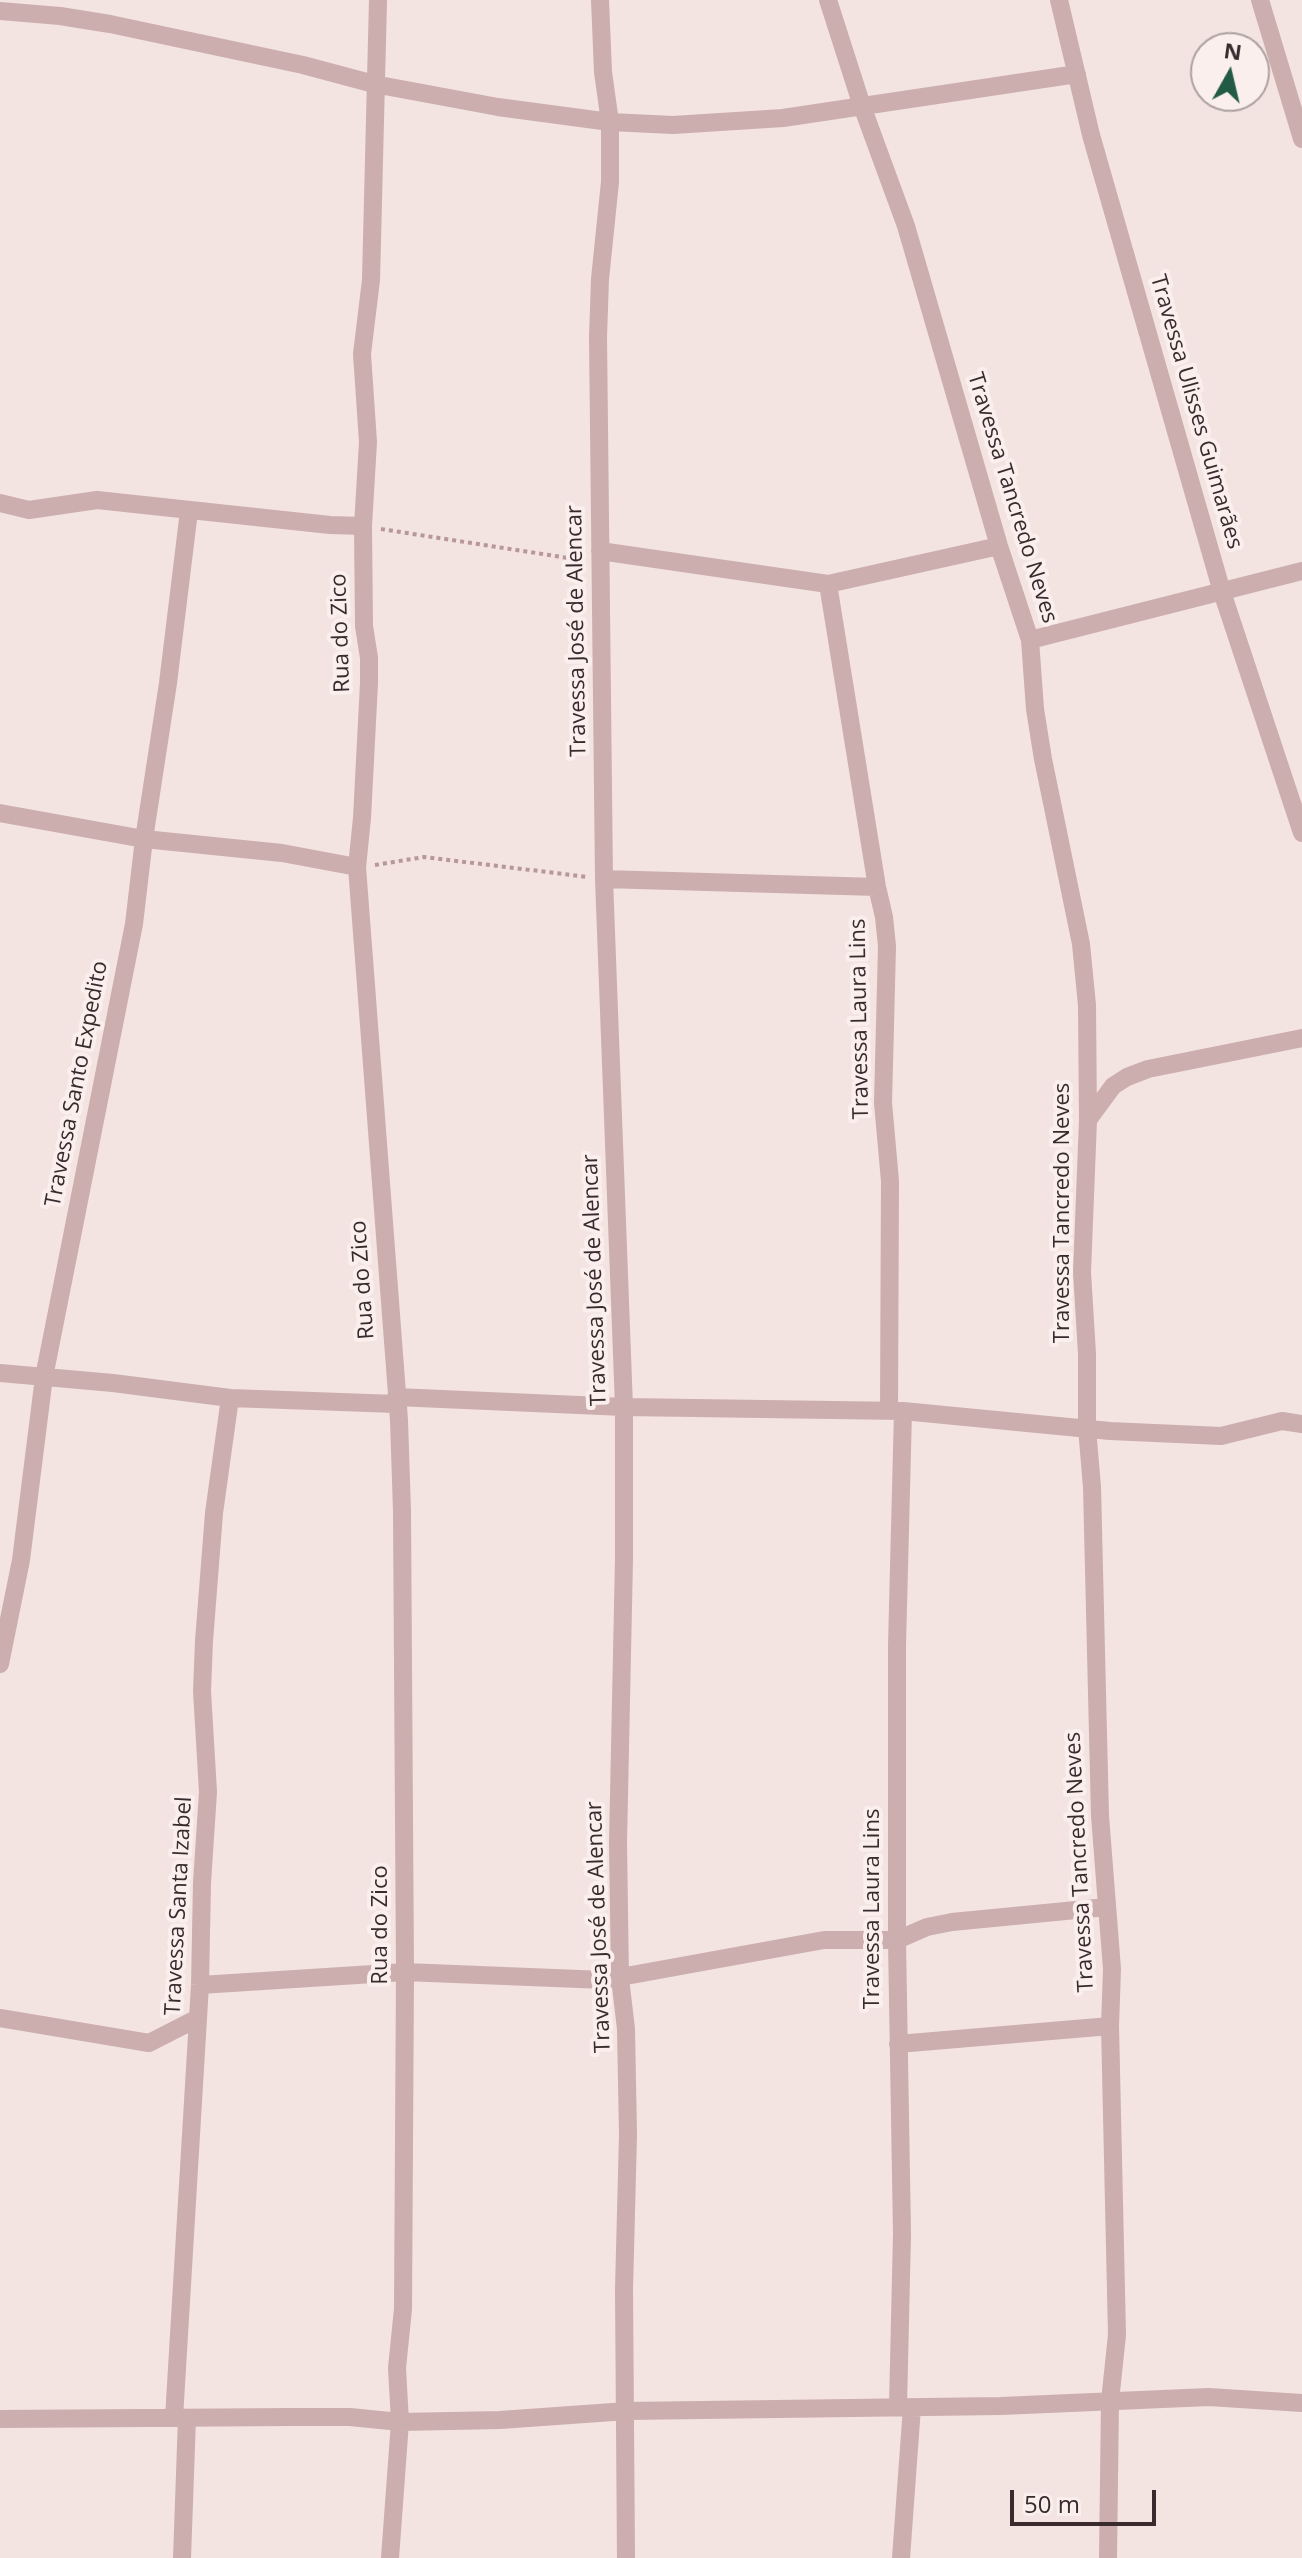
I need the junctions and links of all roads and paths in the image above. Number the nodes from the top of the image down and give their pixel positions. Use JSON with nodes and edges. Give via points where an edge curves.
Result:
{"nodes":[{"id":1,"x":378,"y":0,"type":"edge"},
{"id":2,"x":600,"y":0,"type":"edge"},
{"id":3,"x":828,"y":0,"type":"edge"},
{"id":4,"x":1059,"y":0,"type":"edge"},
{"id":5,"x":1260,"y":0,"type":"edge"},
{"id":6,"x":0,"y":11,"type":"edge"},
{"id":7,"x":1077,"y":74,"type":"junction"},
{"id":8,"x":374,"y":84,"type":"junction"},
{"id":9,"x":862,"y":106,"type":"junction"},
{"id":10,"x":610,"y":122,"type":"junction"},
{"id":11,"x":1302,"y":139,"type":"edge"},
{"id":12,"x":0,"y":503,"type":"edge"},
{"id":13,"x":189,"y":511,"type":"junction"},
{"id":14,"x":363,"y":526,"type":"junction"},
{"id":15,"x":999,"y":546,"type":"junction"},
{"id":16,"x":600,"y":557,"type":"junction"},
{"id":17,"x":1302,"y":571,"type":"edge"},
{"id":18,"x":828,"y":584,"type":"junction"},
{"id":19,"x":1222,"y":592,"type":"junction"},
{"id":20,"x":1030,"y":640,"type":"junction"},
{"id":21,"x":0,"y":813,"type":"edge"},
{"id":22,"x":1302,"y":833,"type":"edge"},
{"id":23,"x":144,"y":839,"type":"junction"},
{"id":24,"x":357,"y":867,"type":"junction"},
{"id":25,"x":604,"y":879,"type":"junction"},
{"id":26,"x":877,"y":887,"type":"junction"},
{"id":27,"x":1302,"y":1038,"type":"edge"},
{"id":28,"x":1088,"y":1120,"type":"junction"},
{"id":29,"x":0,"y":1373,"type":"edge"},
{"id":30,"x":44,"y":1377,"type":"junction"},
{"id":31,"x":230,"y":1398,"type":"junction"},
{"id":32,"x":396,"y":1401,"type":"junction"},
{"id":33,"x":624,"y":1407,"type":"junction"},
{"id":34,"x":896,"y":1411,"type":"junction"},
{"id":35,"x":1302,"y":1424,"type":"edge"},
{"id":36,"x":1087,"y":1428,"type":"junction"},
{"id":37,"x":0,"y":1664,"type":"edge"},
{"id":38,"x":1107,"y":1907,"type":"junction"},
{"id":39,"x":897,"y":1940,"type":"junction"},
{"id":40,"x":405,"y":1972,"type":"junction"},
{"id":41,"x":620,"y":1978,"type":"junction"},
{"id":42,"x":200,"y":1985,"type":"junction"},
{"id":43,"x":0,"y":2018,"type":"edge"},
{"id":44,"x":198,"y":2018,"type":"junction"},
{"id":45,"x":1110,"y":2026,"type":"junction"},
{"id":46,"x":898,"y":2044,"type":"junction"},
{"id":47,"x":1110,"y":2401,"type":"junction"},
{"id":48,"x":1302,"y":2403,"type":"edge"},
{"id":49,"x":905,"y":2406,"type":"junction"},
{"id":50,"x":627,"y":2411,"type":"junction"},
{"id":51,"x":180,"y":2418,"type":"junction"},
{"id":52,"x":0,"y":2419,"type":"edge"},
{"id":53,"x":400,"y":2422,"type":"junction"},
{"id":54,"x":182,"y":2558,"type":"edge"},
{"id":55,"x":390,"y":2558,"type":"edge"},
{"id":56,"x":626,"y":2558,"type":"edge"},
{"id":57,"x":901,"y":2558,"type":"edge"},
{"id":58,"x":1108,"y":2558,"type":"edge"}],
"edges":[{"from":1,"to":8,"type":"street","name":"Rua do Zico"},
{"from":2,"to":10,"type":"street","name":"Travessa José de Alencar"},
{"from":3,"to":9,"type":"street","name":"Travessa Tancredo Neves"},
{"from":4,"to":7,"type":"street","name":"Travessa Ulisses Guimarães"},
{"from":5,"to":11,"type":"street"},
{"from":6,"to":8,"type":"street","via":[[110,24]]},
{"from":7,"to":9,"type":"street"},
{"from":7,"to":19,"type":"street","name":"Travessa Ulisses Guimarães"},
{"from":8,"to":10,"type":"street"},
{"from":8,"to":14,"type":"street","name":"Rua do Zico","via":[[371,280],[362,354],[368,442]]},
{"from":9,"to":10,"type":"street","via":[[727,123]]},
{"from":9,"to":15,"type":"street","name":"Travessa Tancredo Neves","via":[[906,226]]},
{"from":10,"to":16,"type":"street","name":"Travessa José de Alencar","via":[[598,337]]},
{"from":12,"to":13,"type":"street","via":[[29,510],[97,500]]},
{"from":13,"to":14,"type":"street"},
{"from":13,"to":23,"type":"street","name":"Travessa Santo Expedito"},
{"from":14,"to":16,"type":"path"},
{"from":14,"to":24,"type":"street","name":"Rua do Zico","via":[[369,683]]},
{"from":15,"to":18,"type":"street"},
{"from":15,"to":20,"type":"street","name":"Travessa Tancredo Neves"},
{"from":16,"to":18,"type":"street"},
{"from":16,"to":25,"type":"street","name":"Travessa José de Alencar"},
{"from":17,"to":19,"type":"street"},
{"from":18,"to":26,"type":"street","name":"Travessa Laura Lins"},
{"from":19,"to":20,"type":"street"},
{"from":19,"to":22,"type":"street","name":"Travessa Ulisses Guimarães"},
{"from":20,"to":28,"type":"street","name":"Travessa Tancredo Neves","via":[[1043,759],[1081,944]]},
{"from":21,"to":23,"type":"street"},
{"from":23,"to":24,"type":"street","via":[[282,853]]},
{"from":23,"to":30,"type":"street","name":"Travessa Santo Expedito","via":[[134,924]]},
{"from":24,"to":25,"type":"path","via":[[424,857]]},
{"from":24,"to":32,"type":"street","name":"Rua do Zico"},
{"from":25,"to":26,"type":"street"},
{"from":25,"to":33,"type":"street","name":"Travessa José de Alencar"},
{"from":26,"to":34,"type":"street","name":"Travessa Laura Lins","via":[[887,946],[883,1103]]},
{"from":27,"to":28,"type":"street","via":[[1127,1077],[1113,1086]]},
{"from":28,"to":36,"type":"street","name":"Travessa Tancredo Neves","via":[[1082,1272]]},
{"from":29,"to":30,"type":"street"},
{"from":30,"to":31,"type":"street"},
{"from":30,"to":37,"type":"street","name":"Travessa Santo Expedito","via":[[21,1560]]},
{"from":31,"to":32,"type":"street"},
{"from":31,"to":42,"type":"street","name":"Travessa Santa Izabel","via":[[204,1641],[208,1792]]},
{"from":32,"to":33,"type":"street"},
{"from":32,"to":40,"type":"street","name":"Rua do Zico","via":[[405,1650]]},
{"from":33,"to":34,"type":"street"},
{"from":33,"to":41,"type":"street","name":"Travessa José de Alencar"},
{"from":34,"to":36,"type":"street"},
{"from":34,"to":39,"type":"street","name":"Travessa Laura Lins"},
{"from":35,"to":36,"type":"street","via":[[1282,1421],[1221,1436]]},
{"from":36,"to":38,"type":"street","name":"Travessa Tancredo Neves"},
{"from":38,"to":39,"type":"street","via":[[952,1922]]},
{"from":38,"to":45,"type":"street","name":"Travessa Tancredo Neves"},
{"from":39,"to":41,"type":"street","via":[[824,1940]]},
{"from":39,"to":46,"type":"street","name":"Travessa Laura Lins"},
{"from":40,"to":41,"type":"street"},
{"from":40,"to":42,"type":"street"},
{"from":40,"to":53,"type":"street","name":"Rua do Zico"},
{"from":41,"to":50,"type":"street","name":"Travessa José de Alencar","via":[[628,2135]]},
{"from":42,"to":44,"type":"street","name":"Travessa Santa Izabel"},
{"from":43,"to":44,"type":"street","via":[[149,2043]]},
{"from":44,"to":51,"type":"street","name":"Travessa Santa Izabel"},
{"from":45,"to":46,"type":"street"},
{"from":45,"to":47,"type":"street","name":"Travessa Tancredo Neves","via":[[1117,2335]]},
{"from":46,"to":49,"type":"street","name":"Travessa Laura Lins"},
{"from":47,"to":48,"type":"street","via":[[1209,2397]]},
{"from":47,"to":49,"type":"street"},
{"from":47,"to":58,"type":"street","name":"Travessa Tancredo Neves"},
{"from":49,"to":50,"type":"street"},
{"from":49,"to":57,"type":"street","name":"Travessa Laura Lins"},
{"from":50,"to":53,"type":"street"},
{"from":50,"to":56,"type":"street","name":"Travessa José de Alencar"},
{"from":51,"to":52,"type":"street"},
{"from":51,"to":53,"type":"street","via":[[350,2417]]},
{"from":51,"to":54,"type":"street","name":"Travessa Santa Izabel"},
{"from":53,"to":55,"type":"street","name":"Rua do Zico"}]}
